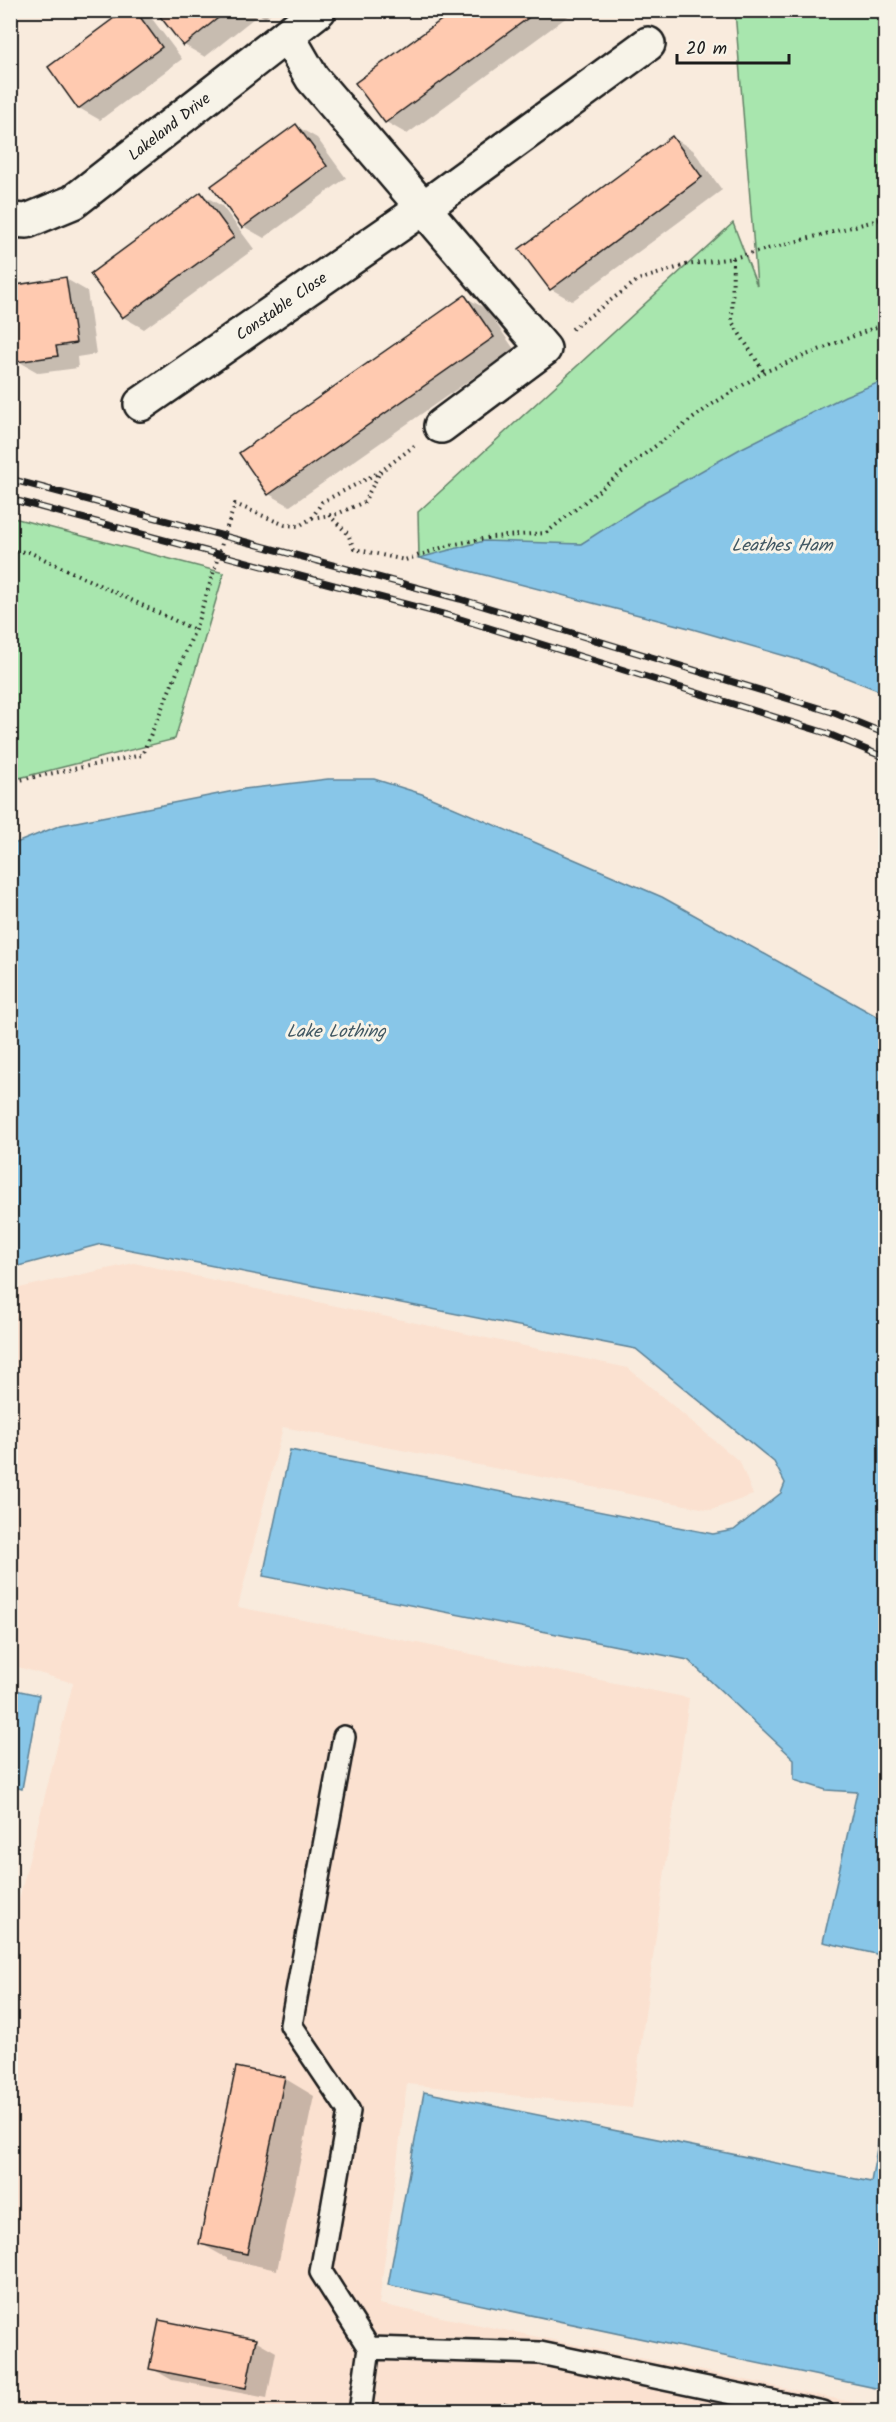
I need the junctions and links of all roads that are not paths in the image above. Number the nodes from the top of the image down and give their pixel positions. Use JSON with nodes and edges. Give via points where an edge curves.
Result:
{"nodes":[{"id":1,"x":319,"y":10,"type":"edge"},
{"id":2,"x":287,"y":35,"type":"junction"},
{"id":3,"x":648,"y":44,"type":"dead end"},
{"id":4,"x":422,"y":209,"type":"junction"},
{"id":5,"x":10,"y":220,"type":"edge"},
{"id":6,"x":141,"y":404,"type":"dead end"},
{"id":7,"x":441,"y":426,"type":"road end"},
{"id":8,"x":344,"y":1737,"type":"dead end"},
{"id":9,"x":369,"y":2348,"type":"junction"},
{"id":10,"x":360,"y":2412,"type":"edge"},
{"id":11,"x":823,"y":2412,"type":"edge"}],
"edges":[{"from":1,"to":2,"type":"street","name":"Lakeland Drive"},
{"from":2,"to":4,"type":"street","via":[[312,78]]},
{"from":2,"to":5,"type":"street","name":"Lakeland Drive","via":[[73,202],[27,222]]},
{"from":3,"to":4,"type":"street","name":"Constable Close"},
{"from":4,"to":6,"type":"street","name":"Constable Close"},
{"from":4,"to":7,"type":"street","via":[[544,350]]},
{"from":8,"to":9,"type":"lane","via":[[291,2025],[349,2111],[321,2272]]},
{"from":9,"to":10,"type":"lane"},
{"from":9,"to":11,"type":"lane","via":[[540,2353]]}]}
